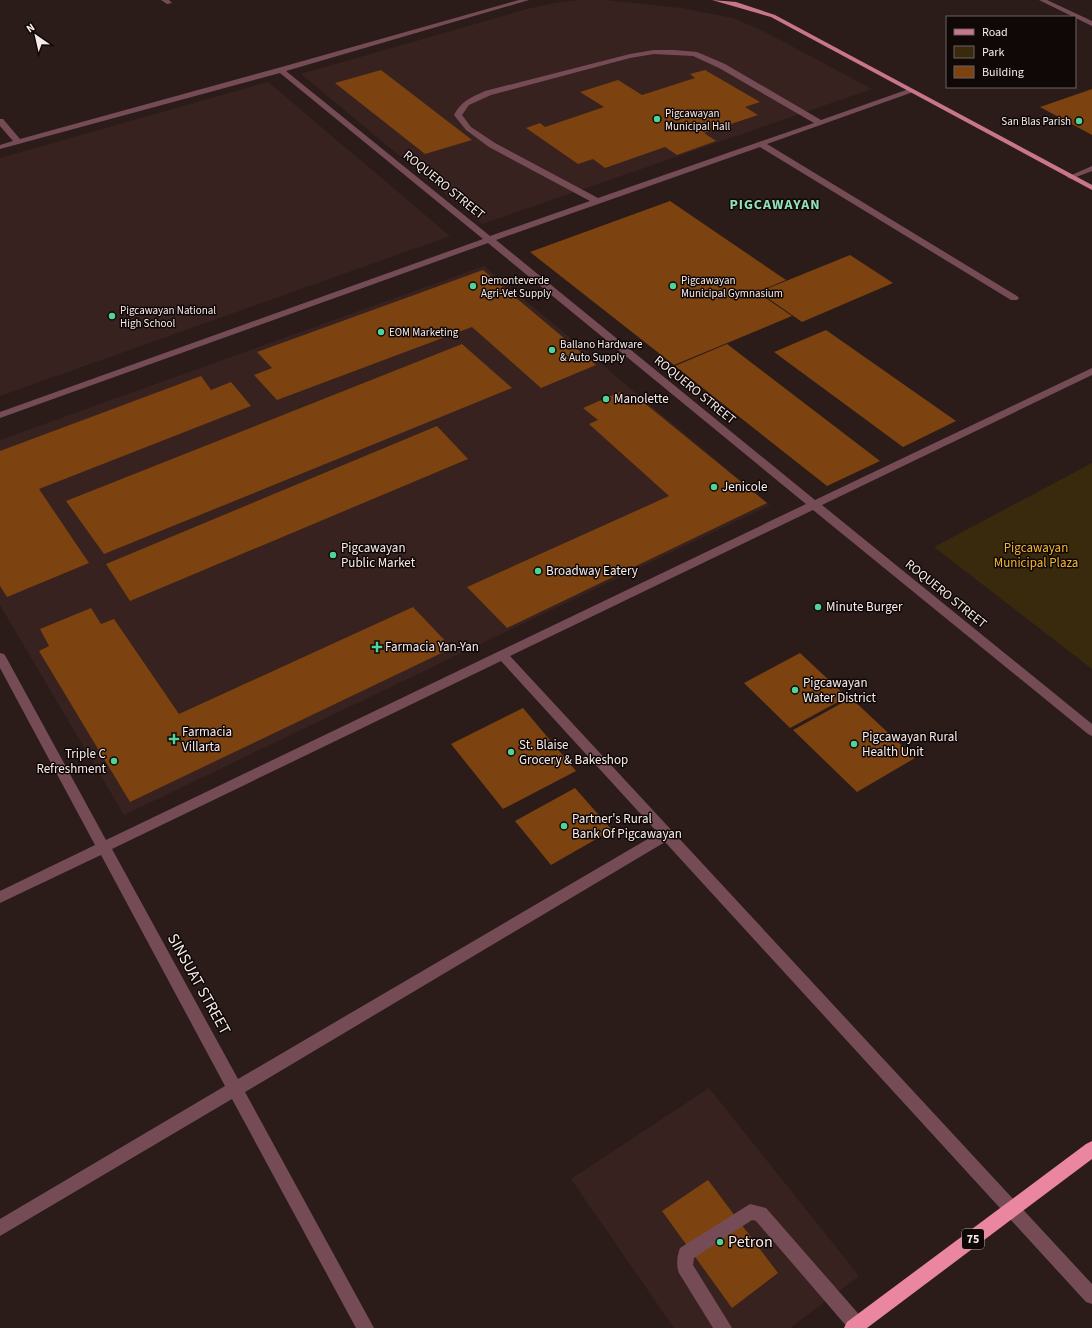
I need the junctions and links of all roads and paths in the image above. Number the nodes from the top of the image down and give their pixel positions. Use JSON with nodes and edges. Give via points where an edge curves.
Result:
{"nodes":[{"id":1,"x":526,"y":0,"type":"edge"},
{"id":2,"x":715,"y":0,"type":"edge"},
{"id":3,"x":1042,"y":0,"type":"edge"},
{"id":4,"x":1075,"y":16,"type":"edge"},
{"id":5,"x":1076,"y":16,"type":"edge"},
{"id":6,"x":1092,"y":24,"type":"edge"},
{"id":7,"x":281,"y":70,"type":"junction"},
{"id":8,"x":912,"y":91,"type":"junction"},
{"id":9,"x":0,"y":121,"type":"edge"},
{"id":10,"x":819,"y":122,"type":"junction"},
{"id":11,"x":18,"y":142,"type":"junction"},
{"id":12,"x":760,"y":144,"type":"junction"},
{"id":13,"x":0,"y":147,"type":"edge"},
{"id":14,"x":1092,"y":168,"type":"edge"},
{"id":15,"x":1071,"y":177,"type":"junction"},
{"id":16,"x":1092,"y":188,"type":"edge"},
{"id":17,"x":598,"y":201,"type":"junction"},
{"id":18,"x":489,"y":240,"type":"junction"},
{"id":19,"x":1014,"y":298,"type":"dead end"},
{"id":20,"x":1092,"y":371,"type":"edge"},
{"id":21,"x":0,"y":415,"type":"edge"},
{"id":22,"x":814,"y":504,"type":"junction"},
{"id":23,"x":502,"y":655,"type":"junction"},
{"id":24,"x":0,"y":657,"type":"edge"},
{"id":25,"x":1092,"y":731,"type":"edge"},
{"id":26,"x":667,"y":834,"type":"junction"},
{"id":27,"x":103,"y":847,"type":"junction"},
{"id":28,"x":0,"y":897,"type":"edge"},
{"id":29,"x":235,"y":1089,"type":"junction"},
{"id":30,"x":1092,"y":1149,"type":"edge"},
{"id":31,"x":1013,"y":1209,"type":"junction"},
{"id":32,"x":0,"y":1228,"type":"edge"},
{"id":33,"x":1092,"y":1296,"type":"edge"},
{"id":34,"x":855,"y":1326,"type":"edge"},
{"id":35,"x":365,"y":1328,"type":"edge"},
{"id":36,"x":723,"y":1328,"type":"edge"}],
"edges":[{"from":1,"to":7,"type":"street"},
{"from":2,"to":8,"type":"main road","via":[[773,16]]},
{"from":3,"to":4,"type":"street"},
{"from":5,"to":6,"type":"street"},
{"from":7,"to":11,"type":"street"},
{"from":7,"to":18,"type":"street","name":"ROQUERO STREET"},
{"from":8,"to":10,"type":"street"},
{"from":8,"to":15,"type":"main road"},
{"from":9,"to":11,"type":"street"},
{"from":10,"to":12,"type":"street"},
{"from":10,"to":17,"type":"street","via":[[722,66],[694,54],[674,52],[630,56],[488,93],[470,100],[461,107],[458,114],[463,123],[492,145]]},
{"from":11,"to":13,"type":"street"},
{"from":12,"to":17,"type":"street"},
{"from":12,"to":19,"type":"street"},
{"from":14,"to":15,"type":"street"},
{"from":15,"to":16,"type":"main road"},
{"from":17,"to":18,"type":"street"},
{"from":18,"to":21,"type":"street"},
{"from":18,"to":22,"type":"street","name":"ROQUERO STREET"},
{"from":20,"to":22,"type":"street"},
{"from":22,"to":23,"type":"street"},
{"from":22,"to":25,"type":"street","name":"ROQUERO STREET"},
{"from":23,"to":26,"type":"street"},
{"from":23,"to":27,"type":"street"},
{"from":24,"to":27,"type":"street","name":"SINSUAT STREET"},
{"from":26,"to":29,"type":"street"},
{"from":26,"to":31,"type":"street"},
{"from":27,"to":28,"type":"street"},
{"from":27,"to":29,"type":"street","name":"SINSUAT STREET"},
{"from":29,"to":32,"type":"street"},
{"from":29,"to":35,"type":"street","name":"SINSUAT STREET"},
{"from":30,"to":31,"type":"highway","number":"75"},
{"from":31,"to":33,"type":"street"},
{"from":31,"to":34,"type":"highway","number":"75"},
{"from":34,"to":36,"type":"street","via":[[760,1214],[750,1212],[686,1254],[685,1267]]}]}
